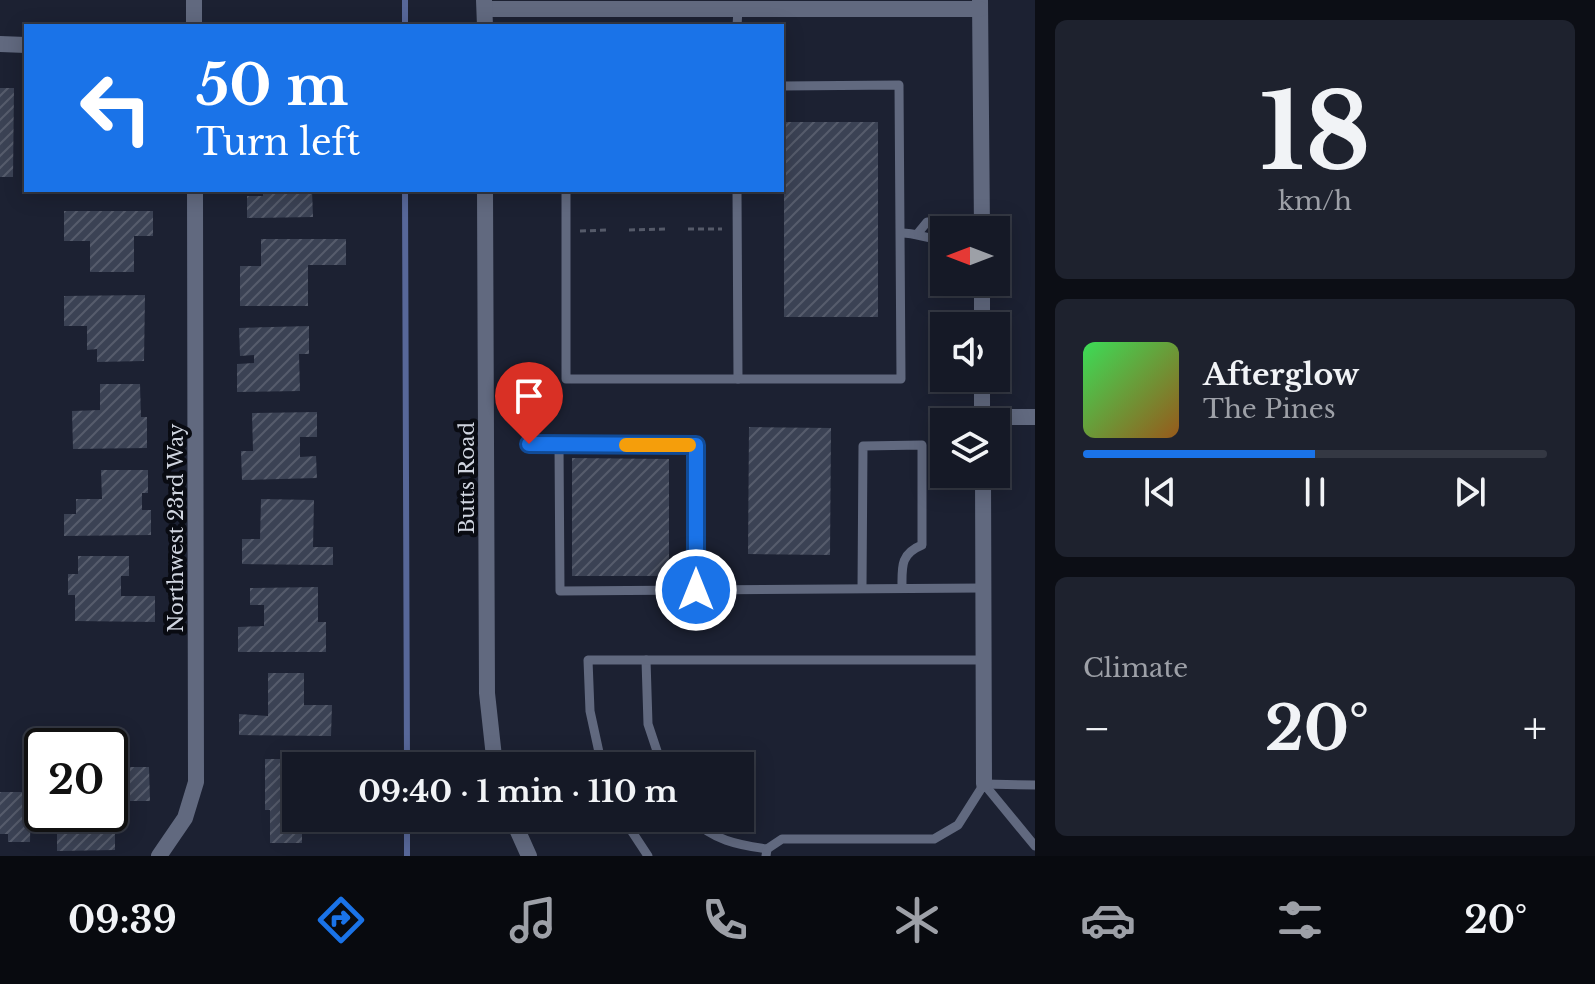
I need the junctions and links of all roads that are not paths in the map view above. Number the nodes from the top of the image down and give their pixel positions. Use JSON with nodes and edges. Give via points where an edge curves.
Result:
{"nodes":[{"id":1,"x":194,"y":0,"type":"edge"},
{"id":2,"x":980,"y":4,"type":"edge"},
{"id":3,"x":616,"y":5,"type":"edge"},
{"id":4,"x":485,"y":12,"type":"edge"},
{"id":5,"x":737,"y":18,"type":"edge"},
{"id":6,"x":194,"y":24,"type":"edge"},
{"id":7,"x":0,"y":44,"type":"edge"},
{"id":8,"x":24,"y":45,"type":"edge"},
{"id":9,"x":784,"y":86,"type":"edge"},
{"id":10,"x":195,"y":192,"type":"edge"},
{"id":11,"x":485,"y":192,"type":"edge"},
{"id":12,"x":566,"y":192,"type":"edge"},
{"id":13,"x":737,"y":192,"type":"edge"},
{"id":14,"x":982,"y":216,"type":"edge"},
{"id":15,"x":930,"y":222,"type":"edge"},
{"id":16,"x":902,"y":233,"type":"junction"},
{"id":17,"x":918,"y":233,"type":"junction"},
{"id":18,"x":930,"y":240,"type":"edge"},
{"id":19,"x":738,"y":379,"type":"junction"},
{"id":20,"x":1035,"y":417,"type":"edge"},
{"id":21,"x":1010,"y":418,"type":"edge"},
{"id":22,"x":529,"y":444,"type":"dead end"},
{"id":23,"x":559,"y":445,"type":"junction"},
{"id":24,"x":983,"y":488,"type":"edge"},
{"id":25,"x":862,"y":588,"type":"junction"},
{"id":26,"x":902,"y":588,"type":"junction"},
{"id":27,"x":983,"y":588,"type":"junction"},
{"id":28,"x":696,"y":590,"type":"junction"},
{"id":29,"x":646,"y":660,"type":"junction"},
{"id":30,"x":984,"y":660,"type":"junction"},
{"id":31,"x":493,"y":752,"type":"edge"},
{"id":32,"x":599,"y":752,"type":"edge"},
{"id":33,"x":657,"y":752,"type":"edge"},
{"id":34,"x":984,"y":784,"type":"junction"},
{"id":35,"x":1035,"y":785,"type":"edge"},
{"id":36,"x":518,"y":832,"type":"edge"},
{"id":37,"x":632,"y":832,"type":"edge"},
{"id":38,"x":709,"y":832,"type":"edge"},
{"id":39,"x":1035,"y":846,"type":"edge"},
{"id":40,"x":766,"y":852,"type":"edge"},
{"id":41,"x":159,"y":856,"type":"edge"},
{"id":42,"x":529,"y":856,"type":"edge"},
{"id":43,"x":648,"y":856,"type":"edge"}],
"edges":[{"from":1,"to":6,"type":"street"},
{"from":2,"to":5,"type":"street"},
{"from":2,"to":14,"type":"street"},
{"from":3,"to":4,"type":"street"},
{"from":3,"to":5,"type":"street"},
{"from":7,"to":8,"type":"street"},
{"from":9,"to":16,"type":"lane","via":[[899,85]]},
{"from":10,"to":41,"type":"street","name":"Northwest 23rd Way","via":[[196,782],[185,818]]},
{"from":11,"to":31,"type":"street","name":"Butts Road","via":[[487,693]]},
{"from":12,"to":19,"type":"lane","via":[[566,379]]},
{"from":13,"to":19,"type":"lane"},
{"from":15,"to":17,"type":"lane"},
{"from":16,"to":17,"type":"lane"},
{"from":16,"to":19,"type":"lane","via":[[901,379]]},
{"from":17,"to":18,"type":"lane"},
{"from":20,"to":21,"type":"street"},
{"from":22,"to":23,"type":"lane"},
{"from":23,"to":28,"type":"lane","via":[[696,445]]},
{"from":23,"to":28,"type":"lane","via":[[560,591]]},
{"from":24,"to":27,"type":"street"},
{"from":25,"to":26,"type":"lane"},
{"from":25,"to":26,"type":"lane","via":[[863,446],[922,445],[922,545],[905,555]]},
{"from":25,"to":28,"type":"lane"},
{"from":26,"to":27,"type":"lane"},
{"from":27,"to":30,"type":"street"},
{"from":29,"to":30,"type":"lane"},
{"from":29,"to":32,"type":"lane","via":[[588,660],[590,711]]},
{"from":29,"to":33,"type":"lane","via":[[648,724]]},
{"from":30,"to":34,"type":"street"},
{"from":34,"to":35,"type":"lane"},
{"from":34,"to":39,"type":"lane"},
{"from":34,"to":40,"type":"lane","via":[[958,825],[934,839],[782,839]]},
{"from":36,"to":42,"type":"street"},
{"from":37,"to":43,"type":"lane"},
{"from":38,"to":40,"type":"lane"}]}
